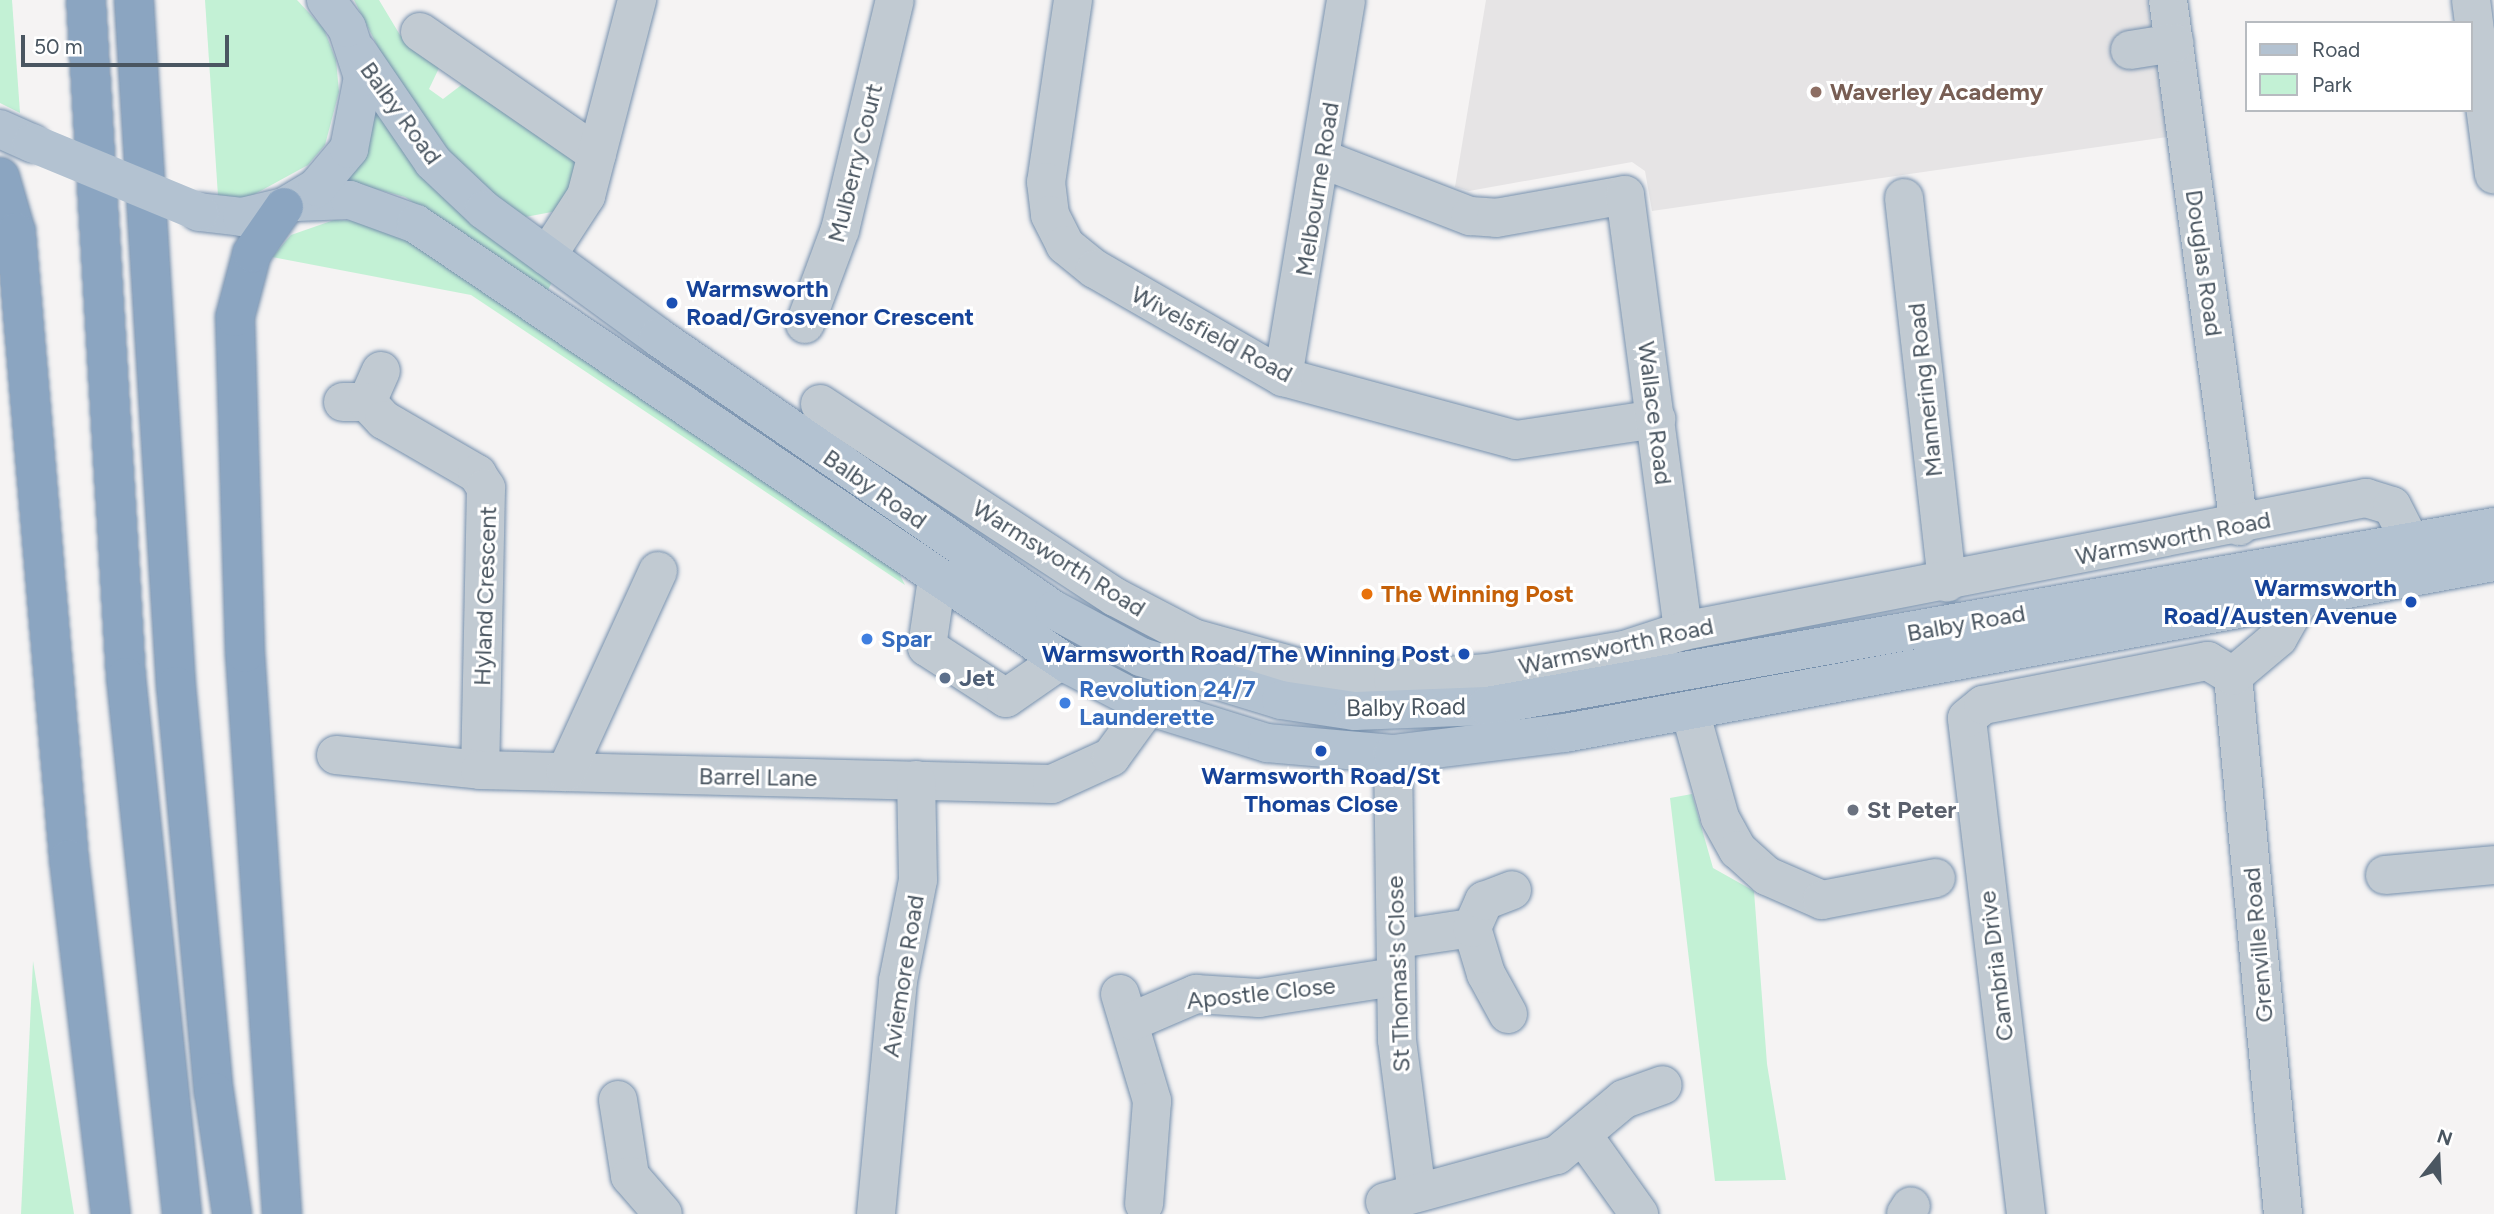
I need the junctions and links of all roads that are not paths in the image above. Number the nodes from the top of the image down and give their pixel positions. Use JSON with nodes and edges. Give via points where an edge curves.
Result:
{"nodes":[{"id":1,"x":86,"y":0,"type":"edge"},
{"id":2,"x":134,"y":0,"type":"edge"},
{"id":3,"x":326,"y":0,"type":"edge"},
{"id":4,"x":637,"y":0,"type":"edge"},
{"id":5,"x":895,"y":0,"type":"edge"},
{"id":6,"x":1073,"y":0,"type":"edge"},
{"id":7,"x":1346,"y":0,"type":"edge"},
{"id":8,"x":2168,"y":0,"type":"edge"},
{"id":9,"x":2471,"y":0,"type":"edge"},
{"id":10,"x":419,"y":32,"type":"dead end"},
{"id":11,"x":2174,"y":43,"type":"junction"},
{"id":12,"x":2130,"y":50,"type":"dead end"},
{"id":13,"x":358,"y":52,"type":"junction"},
{"id":14,"x":16,"y":136,"type":"edge"},
{"id":15,"x":597,"y":155,"type":"junction"},
{"id":16,"x":1322,"y":159,"type":"junction"},
{"id":17,"x":2494,"y":174,"type":"edge"},
{"id":18,"x":0,"y":177,"type":"edge"},
{"id":19,"x":1903,"y":198,"type":"dead end"},
{"id":20,"x":290,"y":204,"type":"junction"},
{"id":21,"x":547,"y":256,"type":"junction"},
{"id":22,"x":805,"y":324,"type":"dead end"},
{"id":23,"x":1283,"y":377,"type":"junction"},
{"id":24,"x":364,"y":392,"type":"dead end"},
{"id":25,"x":820,"y":404,"type":"dead end"},
{"id":26,"x":1656,"y":419,"type":"junction"},
{"id":27,"x":2239,"y":526,"type":"junction"},
{"id":28,"x":2494,"y":527,"type":"edge"},
{"id":29,"x":2409,"y":539,"type":"junction"},
{"id":30,"x":2494,"y":562,"type":"edge"},
{"id":31,"x":657,"y":571,"type":"dead end"},
{"id":32,"x":937,"y":579,"type":"junction"},
{"id":33,"x":1947,"y":583,"type":"junction"},
{"id":34,"x":2300,"y":601,"type":"junction"},
{"id":35,"x":1683,"y":631,"type":"junction"},
{"id":36,"x":1061,"y":660,"type":"junction"},
{"id":37,"x":2233,"y":676,"type":"junction"},
{"id":38,"x":1148,"y":705,"type":"junction"},
{"id":39,"x":1689,"y":710,"type":"junction"},
{"id":40,"x":1393,"y":754,"type":"junction"},
{"id":41,"x":336,"y":755,"type":"dead end"},
{"id":42,"x":480,"y":770,"type":"junction"},
{"id":43,"x":566,"y":772,"type":"junction"},
{"id":44,"x":916,"y":780,"type":"junction"},
{"id":45,"x":2494,"y":865,"type":"edge"},
{"id":46,"x":2385,"y":875,"type":"dead end"},
{"id":47,"x":1936,"y":878,"type":"dead end"},
{"id":48,"x":1512,"y":890,"type":"dead end"},
{"id":49,"x":1472,"y":928,"type":"junction"},
{"id":50,"x":1398,"y":939,"type":"junction"},
{"id":51,"x":1394,"y":977,"type":"junction"},
{"id":52,"x":1508,"y":1014,"type":"dead end"},
{"id":53,"x":1663,"y":1084,"type":"dead end"},
{"id":54,"x":618,"y":1100,"type":"dead end"},
{"id":55,"x":1584,"y":1137,"type":"junction"},
{"id":56,"x":1143,"y":1204,"type":"dead end"},
{"id":57,"x":111,"y":1214,"type":"edge"},
{"id":58,"x":182,"y":1214,"type":"edge"},
{"id":59,"x":232,"y":1214,"type":"edge"},
{"id":60,"x":282,"y":1214,"type":"edge"},
{"id":61,"x":663,"y":1214,"type":"edge"},
{"id":62,"x":876,"y":1214,"type":"edge"},
{"id":63,"x":1639,"y":1214,"type":"edge"},
{"id":64,"x":2025,"y":1214,"type":"edge"},
{"id":65,"x":2283,"y":1214,"type":"edge"}],
"edges":[{"from":1,"to":58,"type":"highway","via":[[126,677]]},
{"from":2,"to":59,"type":"highway","via":[[176,686],[214,1092]]},
{"from":3,"to":13,"type":"main road","name":"Balby Road"},
{"from":4,"to":15,"type":"street"},
{"from":5,"to":22,"type":"street","name":"Mulberry Court","via":[[840,230]]},
{"from":6,"to":23,"type":"street","name":"Wivelsfield Road","via":[[1046,182],[1050,215],[1065,245],[1175,318]]},
{"from":7,"to":16,"type":"street","name":"Melbourne Road"},
{"from":8,"to":11,"type":"street","name":"Douglas Road"},
{"from":9,"to":17,"type":"street"},
{"from":10,"to":15,"type":"street","via":[[451,71]]},
{"from":11,"to":12,"type":"street"},
{"from":11,"to":27,"type":"street","name":"Douglas Road"},
{"from":13,"to":20,"type":"main road","via":[[363,76],[358,126],[335,170]]},
{"from":13,"to":21,"type":"main road","name":"Balby Road","via":[[433,162]]},
{"from":14,"to":20,"type":"main road","name":"Balby Road","bridge":true,"via":[[199,212],[242,217]]},
{"from":15,"to":21,"type":"street","via":[[586,196]]},
{"from":16,"to":23,"type":"street","name":"Melbourne Road"},
{"from":16,"to":26,"type":"street","name":"Wallace Road","via":[[1470,216],[1496,218],[1625,195]]},
{"from":18,"to":57,"type":"highway","via":[[16,232],[69,859]]},
{"from":19,"to":33,"type":"street","name":"Mannering Road"},
{"from":20,"to":32,"type":"main road","name":"Balby Road","via":[[350,200],[416,224]]},
{"from":20,"to":60,"type":"highway","via":[[253,253],[235,317],[245,640]]},
{"from":21,"to":29,"type":"main road","name":"Balby Road","via":[[1054,610],[1141,657],[1199,678],[1330,708],[1434,710],[1622,685]]},
{"from":23,"to":26,"type":"street","name":"Wivelsfield Road","via":[[1516,440]]},
{"from":24,"to":42,"type":"street","name":"Hyland Crescent","via":[[384,420],[477,474],[486,488]]},
{"from":25,"to":35,"type":"street","name":"Warmsworth Road","via":[[1115,597],[1193,638],[1245,656],[1311,671],[1434,678],[1625,650]]},
{"from":26,"to":35,"type":"street","name":"Wallace Road"},
{"from":27,"to":29,"type":"street","name":"Warmsworth Road","via":[[2373,498],[2392,506]]},
{"from":27,"to":33,"type":"street","name":"Warmsworth Road"},
{"from":28,"to":29,"type":"main road","name":"Balby Road"},
{"from":30,"to":34,"type":"main road","name":"Balby Road"},
{"from":31,"to":43,"type":"street"},
{"from":32,"to":36,"type":"main road","name":"Balby Road"},
{"from":32,"to":36,"type":"street","via":[[928,648],[1006,698]]},
{"from":33,"to":35,"type":"street","name":"Warmsworth Road"},
{"from":34,"to":37,"type":"street","via":[[2278,638]]},
{"from":34,"to":39,"type":"main road","name":"Balby Road"},
{"from":36,"to":38,"type":"main road","name":"Balby Road"},
{"from":37,"to":64,"type":"street","name":"Cambria Drive","via":[[2208,661],[1983,705],[1967,719]]},
{"from":37,"to":65,"type":"street","name":"Grenville Road"},
{"from":38,"to":40,"type":"main road","name":"Balby Road","via":[[1267,743]]},
{"from":38,"to":44,"type":"street","name":"Barrel Lane","via":[[1111,757],[1073,778],[1052,784]]},
{"from":39,"to":40,"type":"main road","name":"Balby Road"},
{"from":39,"to":47,"type":"street","via":[[1720,818],[1738,850],[1767,876],[1822,900]]},
{"from":40,"to":50,"type":"street","name":"St Thomas's Close"},
{"from":41,"to":42,"type":"street","name":"Barrel Lane"},
{"from":42,"to":43,"type":"street","name":"Barrel Lane"},
{"from":43,"to":44,"type":"street","name":"Barrel Lane"},
{"from":44,"to":62,"type":"street","name":"Aviemore Road","via":[[918,880],[898,981]]},
{"from":45,"to":46,"type":"street"},
{"from":48,"to":49,"type":"street","via":[[1484,901]]},
{"from":49,"to":50,"type":"street"},
{"from":49,"to":52,"type":"street","via":[[1486,974]]},
{"from":50,"to":51,"type":"street","name":"St Thomas's Close"},
{"from":51,"to":55,"type":"street","name":"St Thomas's Close","via":[[1401,1198],[1534,1163]]},
{"from":51,"to":56,"type":"street","name":"Apostle Close","via":[[1259,998],[1196,994],[1126,1007],[1152,1101]]},
{"from":53,"to":55,"type":"street","name":"St Thomas's Close","via":[[1624,1099]]},
{"from":54,"to":61,"type":"street","via":[[622,1156],[643,1196]]},
{"from":55,"to":63,"type":"street"}]}
